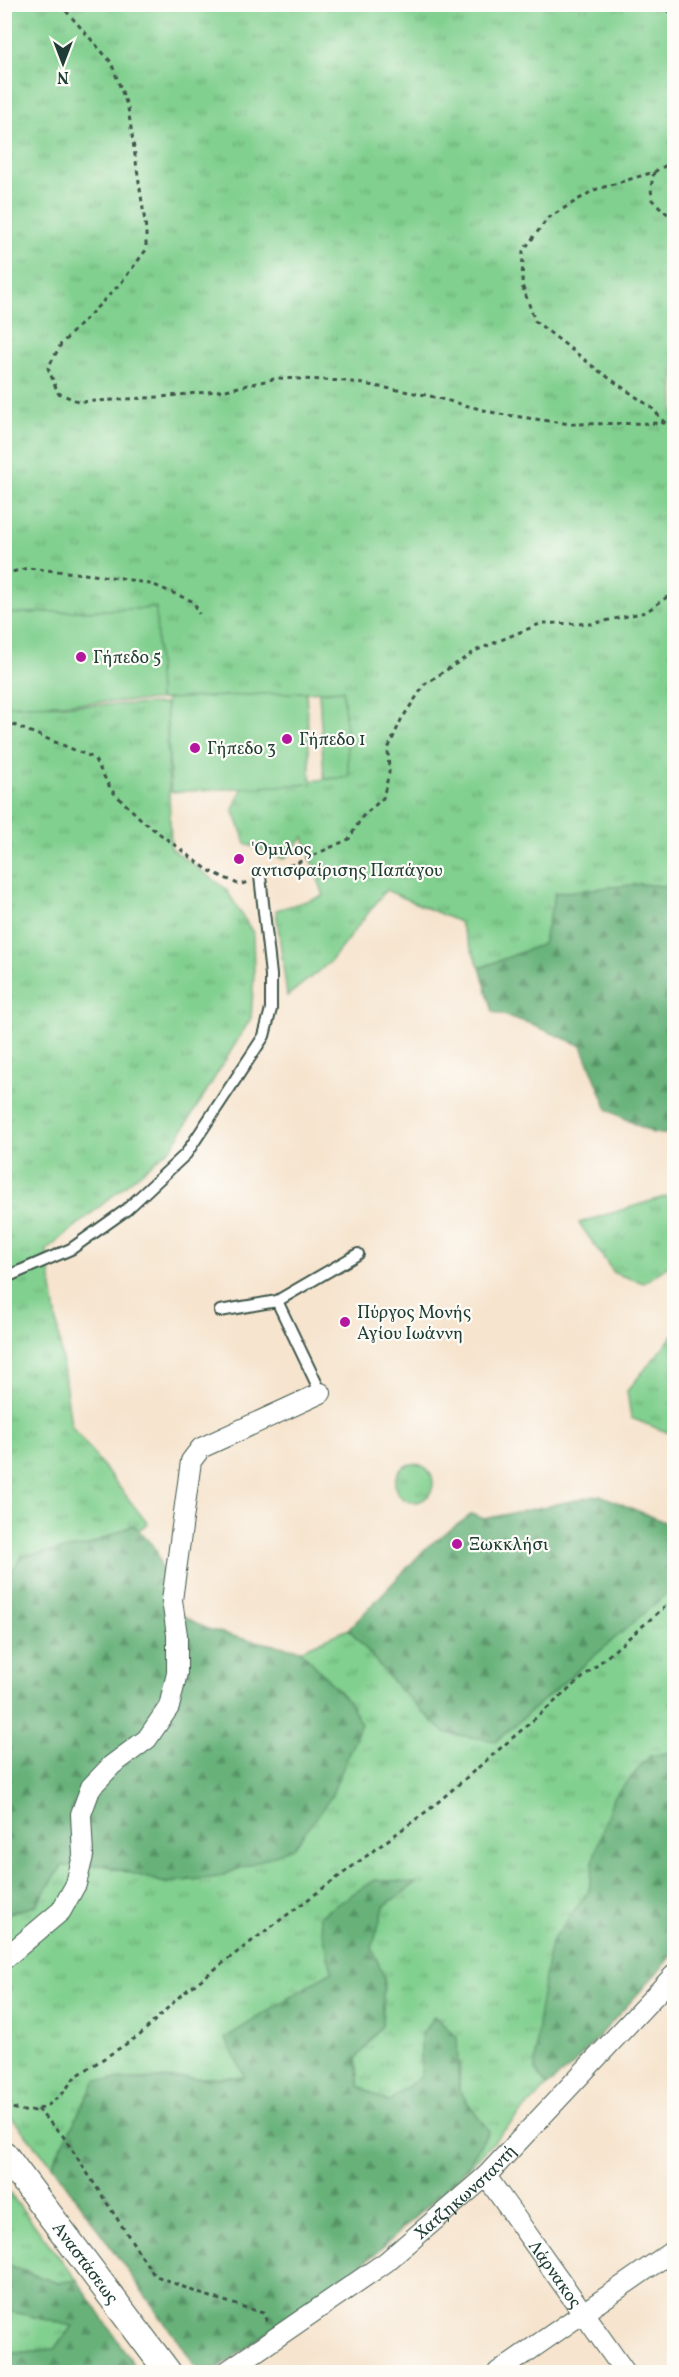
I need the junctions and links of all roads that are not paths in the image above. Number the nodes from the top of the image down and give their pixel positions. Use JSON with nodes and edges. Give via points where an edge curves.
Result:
{"nodes":[{"id":1,"x":260,"y":876,"type":"road end"},
{"id":2,"x":358,"y":1254,"type":"dead end"},
{"id":3,"x":4,"y":1278,"type":"edge"},
{"id":4,"x":277,"y":1300,"type":"junction"},
{"id":5,"x":220,"y":1311,"type":"dead end"},
{"id":6,"x":321,"y":1393,"type":"joint"},
{"id":7,"x":4,"y":1959,"type":"edge"},
{"id":8,"x":675,"y":1976,"type":"edge"},
{"id":9,"x":7,"y":2161,"type":"edge"},
{"id":10,"x":486,"y":2176,"type":"junction"},
{"id":11,"x":675,"y":2250,"type":"edge"},
{"id":12,"x":584,"y":2313,"type":"junction"},
{"id":13,"x":168,"y":2373,"type":"edge"},
{"id":14,"x":226,"y":2373,"type":"edge"},
{"id":15,"x":498,"y":2373,"type":"edge"},
{"id":16,"x":625,"y":2373,"type":"edge"}],
"edges":[{"from":1,"to":3,"type":"lane","via":[[271,975],[271,1009],[264,1036],[186,1154],[135,1202],[71,1249]]},
{"from":2,"to":4,"type":"lane"},
{"from":4,"to":5,"type":"lane"},
{"from":4,"to":6,"type":"lane"},
{"from":6,"to":7,"type":"street","via":[[201,1448],[191,1461],[172,1600],[177,1673],[169,1707],[147,1739],[112,1765],[91,1787],[81,1814],[83,1856],[76,1884],[61,1911]]},
{"from":8,"to":10,"type":"street","name":"Χατζηκωνσταντή"},
{"from":9,"to":13,"type":"street","name":"Αναστάσεως"},
{"from":10,"to":12,"type":"street","name":"Λάρνακος"},
{"from":10,"to":14,"type":"street","name":"Χατζηκωνσταντή","via":[[386,2262]]},
{"from":11,"to":12,"type":"street"},
{"from":12,"to":15,"type":"street"},
{"from":12,"to":16,"type":"street","name":"Λάρνακος"}]}
